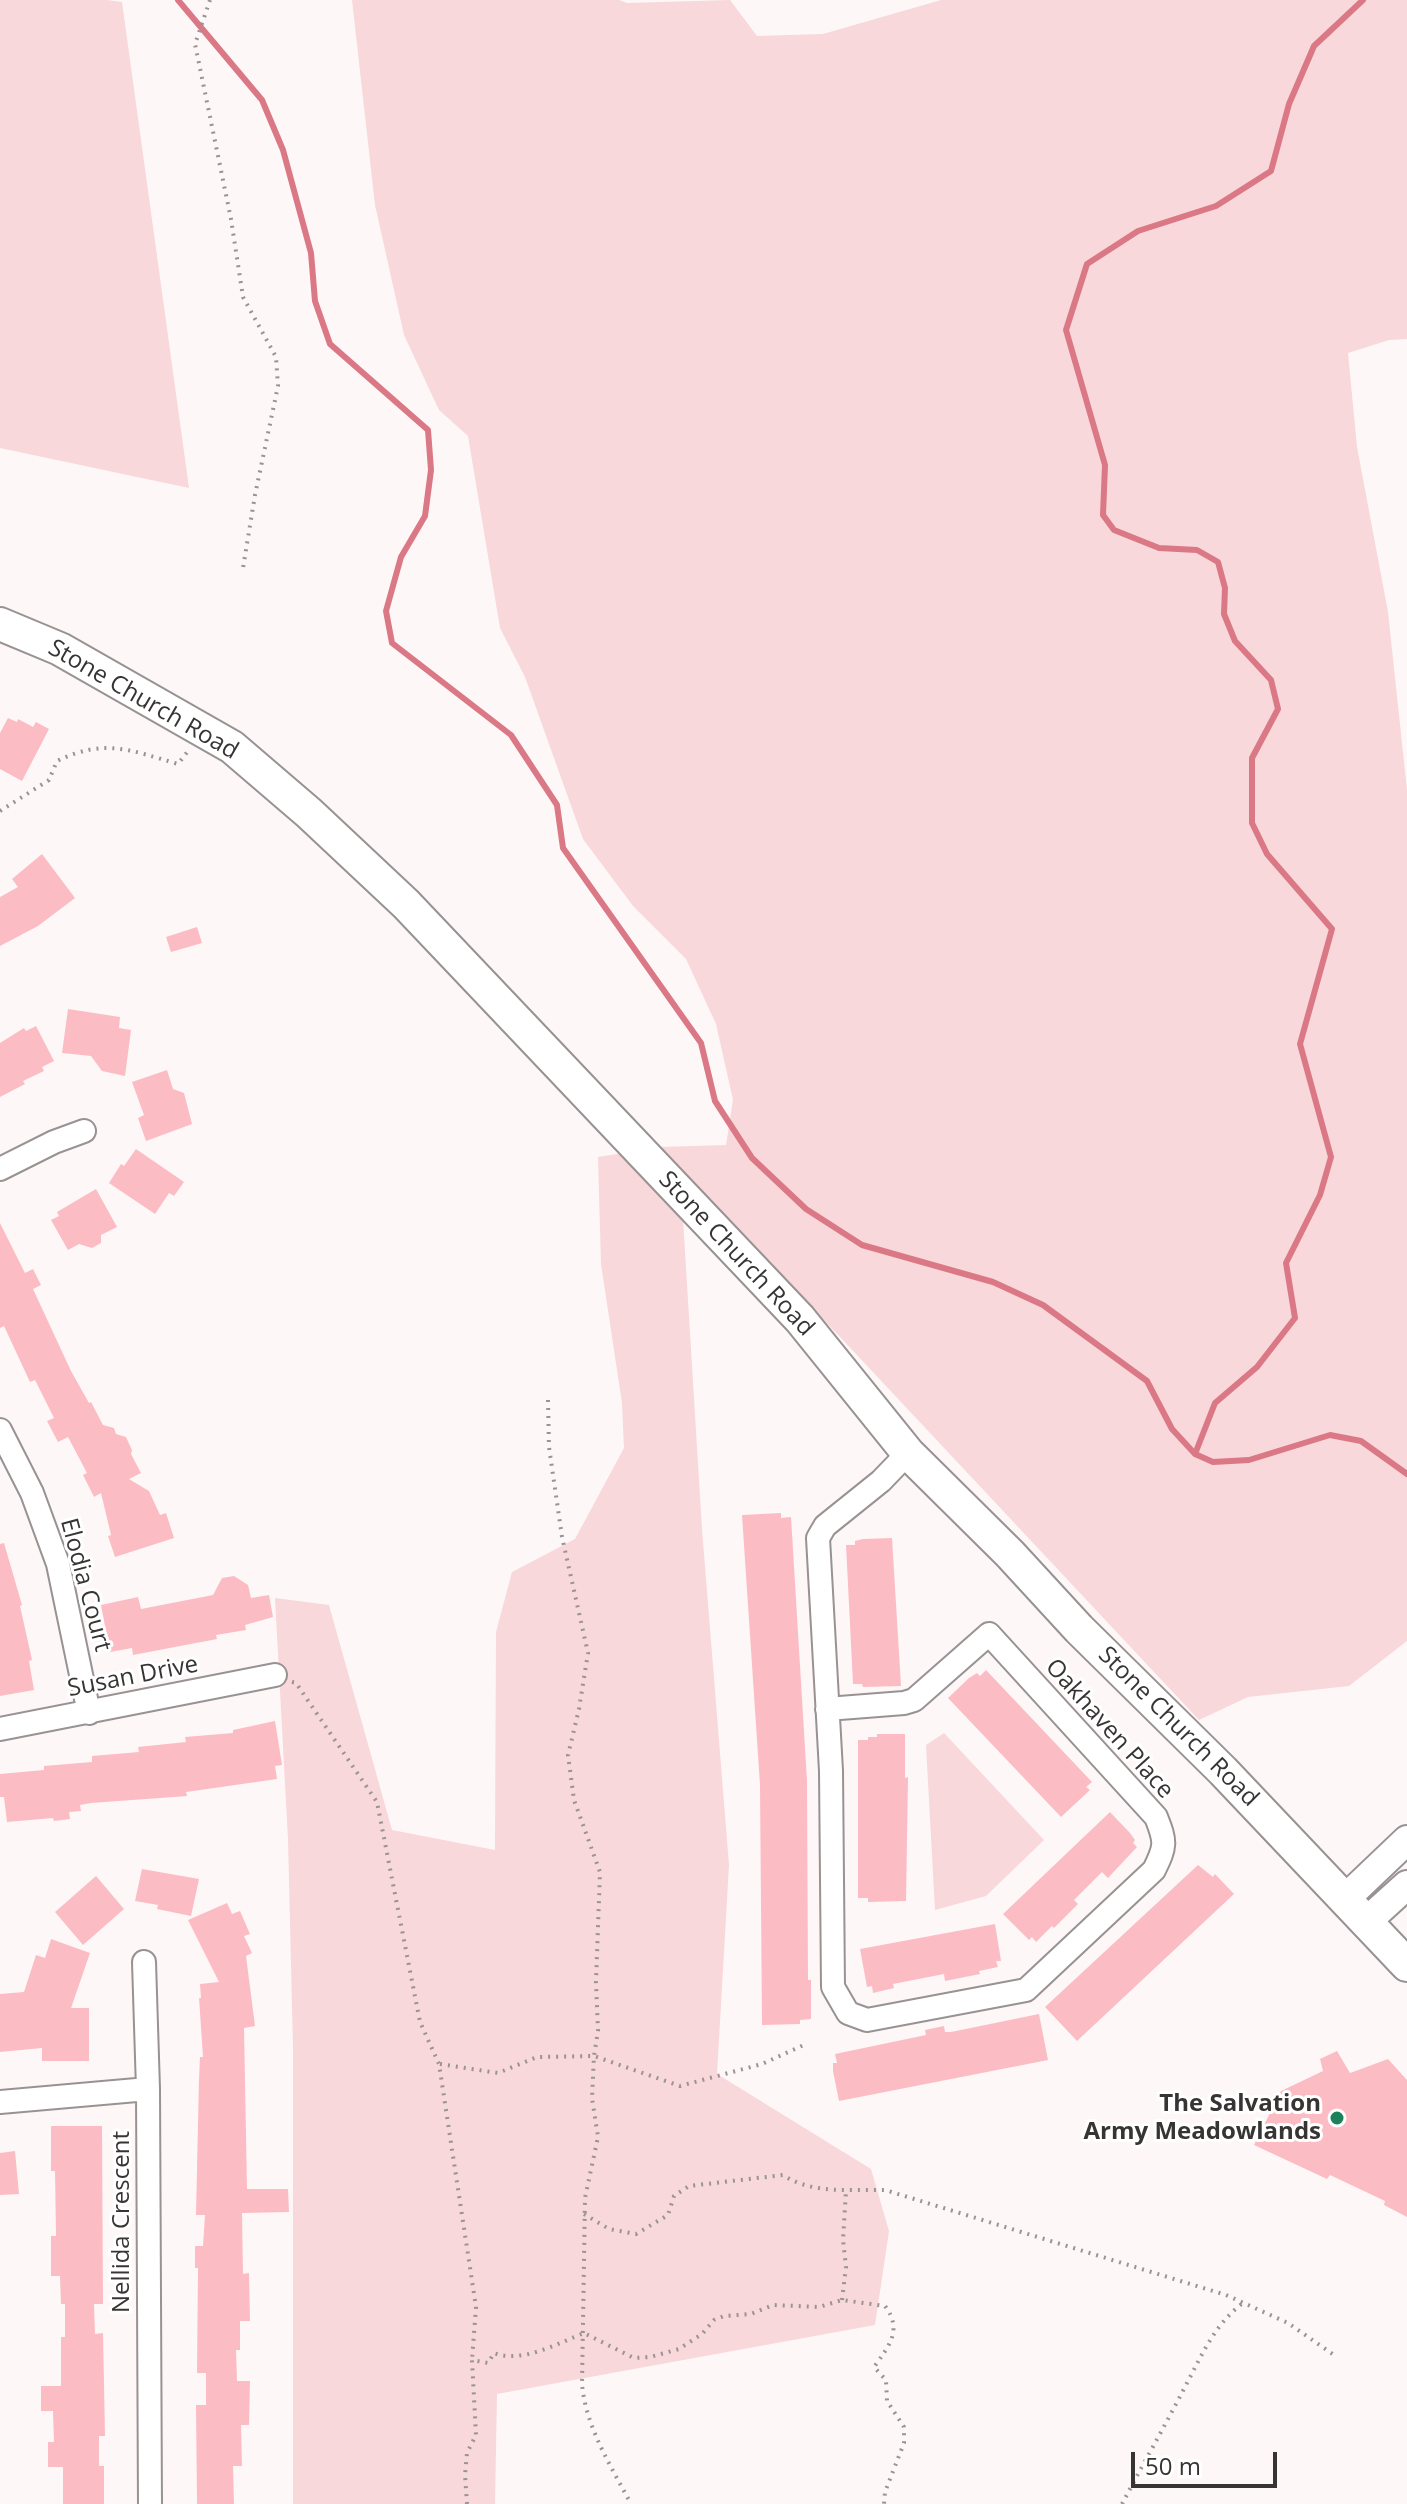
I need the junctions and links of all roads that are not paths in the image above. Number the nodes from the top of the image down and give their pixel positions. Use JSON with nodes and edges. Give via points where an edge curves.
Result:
{"nodes":[{"id":1,"x":0,"y":624,"type":"edge"},
{"id":2,"x":84,"y":1131,"type":"dead end"},
{"id":3,"x":0,"y":1169,"type":"edge"},
{"id":4,"x":0,"y":1430,"type":"edge"},
{"id":5,"x":908,"y":1453,"type":"junction"},
{"id":6,"x":275,"y":1675,"type":"road end"},
{"id":7,"x":827,"y":1709,"type":"junction"},
{"id":8,"x":89,"y":1713,"type":"junction"},
{"id":9,"x":0,"y":1729,"type":"edge"},
{"id":10,"x":1407,"y":1840,"type":"edge"},
{"id":11,"x":1407,"y":1885,"type":"edge"},
{"id":12,"x":1356,"y":1910,"type":"junction"},
{"id":13,"x":144,"y":1962,"type":"dead end"},
{"id":14,"x":1407,"y":1965,"type":"edge"},
{"id":15,"x":148,"y":2089,"type":"junction"},
{"id":16,"x":0,"y":2102,"type":"edge"},
{"id":17,"x":150,"y":2504,"type":"edge"}],
"edges":[{"from":1,"to":5,"type":"main road","name":"Stone Church Road","via":[[60,649],[232,747],[309,813],[406,904],[800,1319]]},
{"from":2,"to":3,"type":"street"},
{"from":4,"to":8,"type":"street","name":"Elodia Court","via":[[32,1493],[58,1564]]},
{"from":5,"to":7,"type":"street","name":"Oakhaven Place","via":[[818,1538]]},
{"from":5,"to":12,"type":"main road","name":"Stone Church Road"},
{"from":6,"to":8,"type":"street","name":"Susan Drive"},
{"from":7,"to":7,"type":"street","name":"Oakhaven Place","via":[[833,1987],[848,2013],[867,2020],[1026,1990],[1154,1870],[1164,1851],[1156,1817],[989,1634],[914,1700]]},
{"from":8,"to":9,"type":"street","name":"Susan Drive"},
{"from":10,"to":12,"type":"street"},
{"from":11,"to":12,"type":"street"},
{"from":12,"to":14,"type":"main road","name":"Stone Church Road"},
{"from":13,"to":15,"type":"street","name":"Nellida Crescent"},
{"from":15,"to":16,"type":"street"},
{"from":15,"to":17,"type":"street","name":"Nellida Crescent"}]}
